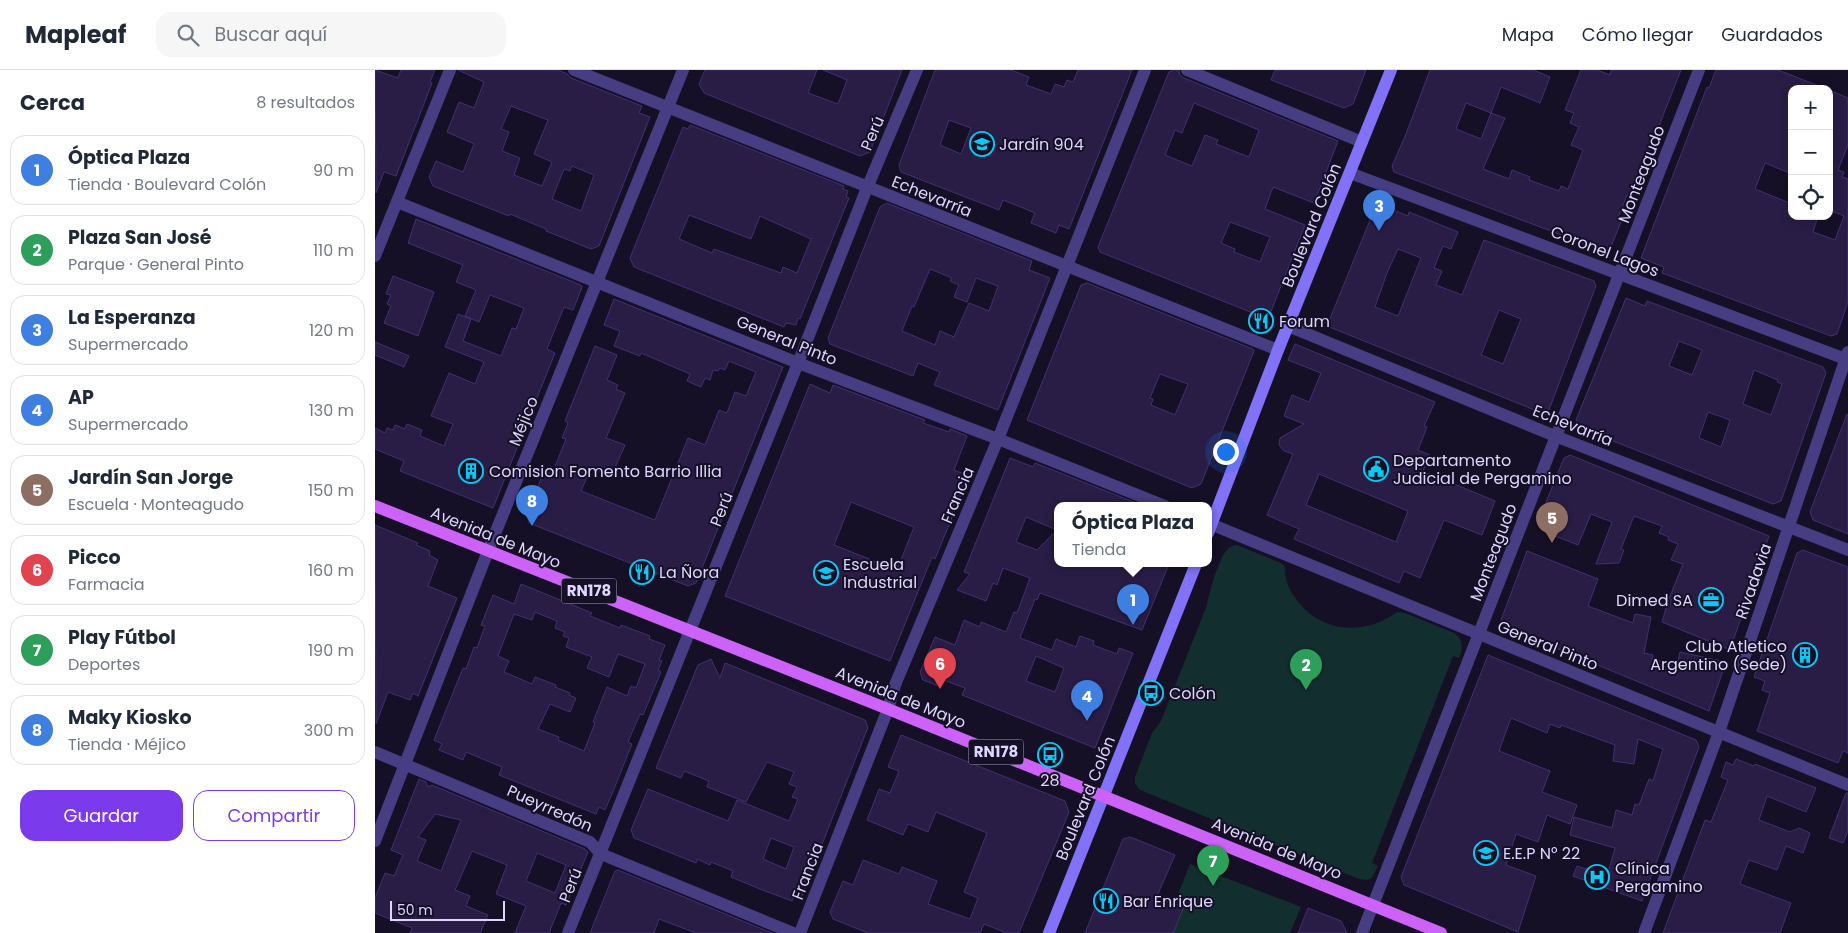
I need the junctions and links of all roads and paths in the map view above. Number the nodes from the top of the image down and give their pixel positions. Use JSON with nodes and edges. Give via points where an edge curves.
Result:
{"nodes":[{"id":1,"x":450,"y":70,"type":"edge"},
{"id":2,"x":574,"y":70,"type":"edge"},
{"id":3,"x":683,"y":70,"type":"edge"},
{"id":4,"x":917,"y":70,"type":"edge"},
{"id":5,"x":1145,"y":70,"type":"edge"},
{"id":6,"x":1187,"y":70,"type":"edge"},
{"id":7,"x":1391,"y":70,"type":"edge"},
{"id":8,"x":1699,"y":70,"type":"edge"},
{"id":9,"x":668,"y":108,"type":"junction"},
{"id":10,"x":1362,"y":142,"type":"junction"},
{"id":11,"x":1350,"y":173,"type":"junction"},
{"id":12,"x":867,"y":188,"type":"junction"},
{"id":13,"x":397,"y":202,"type":"junction"},
{"id":14,"x":378,"y":239,"type":"edge"},
{"id":15,"x":375,"y":256,"type":"edge"},
{"id":16,"x":1065,"y":266,"type":"junction"},
{"id":17,"x":1620,"y":274,"type":"junction"},
{"id":18,"x":597,"y":281,"type":"junction"},
{"id":19,"x":1288,"y":326,"type":"junction"},
{"id":20,"x":1278,"y":350,"type":"junction"},
{"id":21,"x":1847,"y":357,"type":"edge"},
{"id":22,"x":798,"y":362,"type":"junction"},
{"id":23,"x":1555,"y":436,"type":"junction"},
{"id":24,"x":997,"y":439,"type":"junction"},
{"id":25,"x":1155,"y":502,"type":"edge"},
{"id":26,"x":375,"y":506,"type":"edge"},
{"id":27,"x":1212,"y":519,"type":"edge"},
{"id":28,"x":1789,"y":527,"type":"junction"},
{"id":29,"x":1212,"y":528,"type":"edge"},
{"id":30,"x":1848,"y":550,"type":"edge"},
{"id":31,"x":488,"y":552,"type":"junction"},
{"id":32,"x":1195,"y":567,"type":"edge"},
{"id":33,"x":689,"y":630,"type":"junction"},
{"id":34,"x":1479,"y":634,"type":"junction"},
{"id":35,"x":888,"y":709,"type":"junction"},
{"id":36,"x":1719,"y":732,"type":"junction"},
{"id":37,"x":375,"y":752,"type":"edge"},
{"id":38,"x":406,"y":764,"type":"junction"},
{"id":39,"x":1848,"y":785,"type":"edge"},
{"id":40,"x":1104,"y":795,"type":"junction"},
{"id":41,"x":375,"y":841,"type":"edge"},
{"id":42,"x":601,"y":854,"type":"junction"},
{"id":43,"x":1373,"y":904,"type":"junction"},
{"id":44,"x":568,"y":933,"type":"edge"},
{"id":45,"x":793,"y":933,"type":"edge"},
{"id":46,"x":800,"y":933,"type":"edge"},
{"id":47,"x":1049,"y":933,"type":"edge"},
{"id":48,"x":1362,"y":933,"type":"edge"},
{"id":49,"x":1441,"y":933,"type":"edge"},
{"id":50,"x":1644,"y":933,"type":"edge"}],
"edges":[{"from":1,"to":13,"type":"street"},
{"from":2,"to":9,"type":"street","name":"Echevarría"},
{"from":3,"to":9,"type":"street","name":"Méjico"},
{"from":4,"to":12,"type":"street","name":"Perú"},
{"from":5,"to":16,"type":"street","name":"Francia"},
{"from":6,"to":10,"type":"street"},
{"from":7,"to":10,"type":"main road","name":"Boulevard Colón"},
{"from":8,"to":17,"type":"street","name":"Monteagudo"},
{"from":9,"to":12,"type":"street","name":"Echevarría"},
{"from":9,"to":18,"type":"street","name":"Méjico"},
{"from":10,"to":11,"type":"main road","name":"Boulevard Colón"},
{"from":11,"to":17,"type":"street","name":"Coronel Lagos"},
{"from":11,"to":19,"type":"main road","name":"Boulevard Colón"},
{"from":12,"to":16,"type":"street","name":"Echevarría"},
{"from":12,"to":22,"type":"street","name":"Perú"},
{"from":13,"to":14,"type":"street"},
{"from":13,"to":18,"type":"street","name":"General Pinto"},
{"from":14,"to":15,"type":"street"},
{"from":16,"to":20,"type":"street","name":"Echevarría"},
{"from":16,"to":24,"type":"street","name":"Francia"},
{"from":17,"to":21,"type":"street","name":"Coronel Lagos"},
{"from":17,"to":23,"type":"street","name":"Monteagudo"},
{"from":18,"to":22,"type":"street","name":"General Pinto"},
{"from":18,"to":31,"type":"street","name":"Méjico"},
{"from":19,"to":20,"type":"main road","name":"Boulevard Colón"},
{"from":19,"to":23,"type":"street","name":"Echevarría"},
{"from":20,"to":27,"type":"main road","name":"Boulevard Colón"},
{"from":21,"to":28,"type":"street","name":"Rivadavia"},
{"from":22,"to":24,"type":"street","name":"General Pinto"},
{"from":22,"to":33,"type":"street","name":"Perú"},
{"from":23,"to":28,"type":"street","name":"Echevarría"},
{"from":23,"to":34,"type":"street","name":"Monteagudo"},
{"from":24,"to":25,"type":"street","name":"General Pinto"},
{"from":24,"to":35,"type":"street","name":"Francia"},
{"from":26,"to":31,"type":"main road","name":"Avenida de Mayo","number":"RN178"},
{"from":28,"to":30,"type":"street","name":"Echevarría"},
{"from":28,"to":36,"type":"street","name":"Rivadavia"},
{"from":29,"to":34,"type":"street","name":"General Pinto"},
{"from":31,"to":33,"type":"main road","name":"Avenida de Mayo","number":"RN178"},
{"from":31,"to":38,"type":"street","name":"Méjico"},
{"from":32,"to":40,"type":"main road","name":"Boulevard Colón"},
{"from":33,"to":35,"type":"main road","name":"Avenida de Mayo","number":"RN178"},
{"from":33,"to":42,"type":"street","name":"Perú"},
{"from":34,"to":36,"type":"street","name":"General Pinto"},
{"from":34,"to":43,"type":"street","name":"Monteagudo"},
{"from":35,"to":40,"type":"main road","name":"Avenida de Mayo","number":"RN178"},
{"from":35,"to":46,"type":"street","name":"Francia"},
{"from":36,"to":39,"type":"street","name":"General Pinto"},
{"from":36,"to":50,"type":"street","name":"Rivadavia"},
{"from":37,"to":38,"type":"street","name":"Pueyrredón"},
{"from":38,"to":41,"type":"street","name":"Méjico"},
{"from":38,"to":42,"type":"street","name":"Pueyrredón","via":[[590,842]]},
{"from":40,"to":43,"type":"main road","name":"Avenida de Mayo","number":"RN178"},
{"from":40,"to":47,"type":"main road","name":"Boulevard Colón"},
{"from":42,"to":44,"type":"street","name":"Perú"},
{"from":42,"to":45,"type":"street","name":"Pueyrredón"},
{"from":43,"to":48,"type":"street","name":"Monteagudo"},
{"from":43,"to":49,"type":"main road","name":"Avenida de Mayo","number":"RN178"}]}
